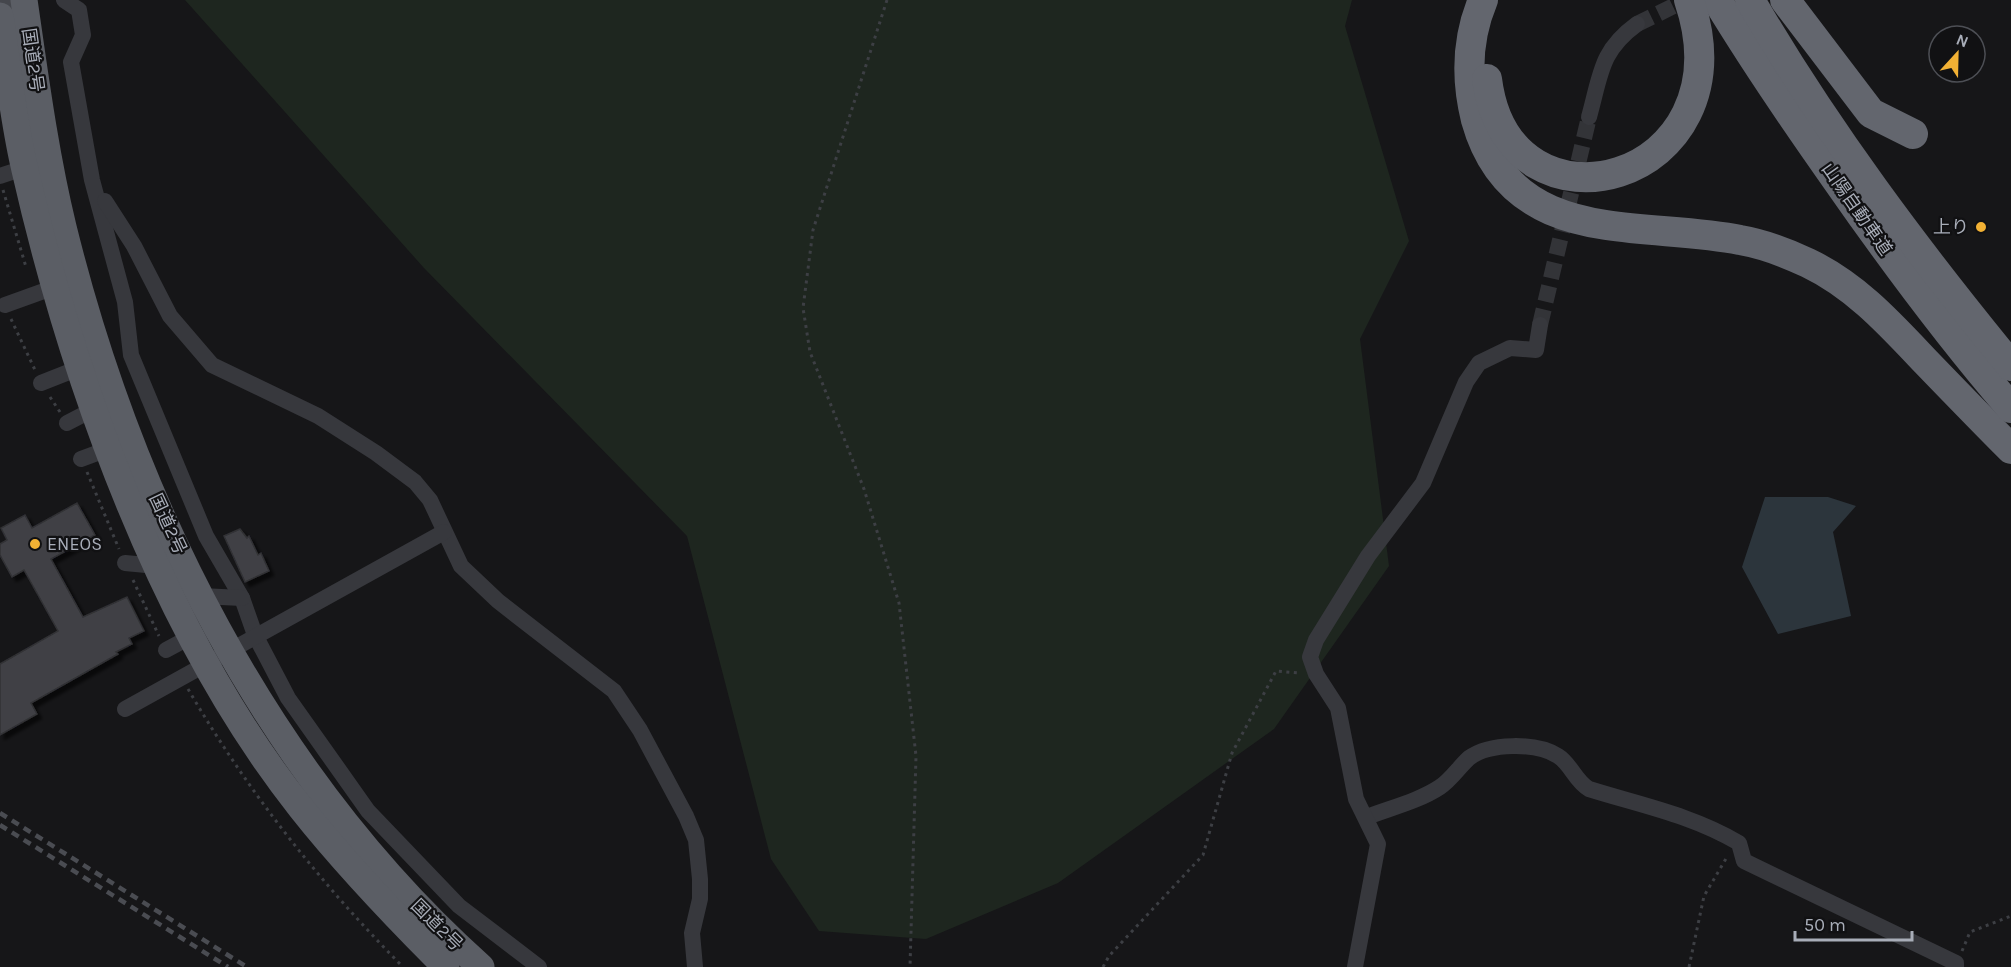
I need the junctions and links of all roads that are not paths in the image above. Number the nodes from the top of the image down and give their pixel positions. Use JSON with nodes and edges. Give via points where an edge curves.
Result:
{"nodes":[{"id":1,"x":24,"y":0,"type":"edge"},
{"id":2,"x":30,"y":0,"type":"edge"},
{"id":3,"x":64,"y":0,"type":"edge"},
{"id":4,"x":1483,"y":0,"type":"edge"},
{"id":5,"x":1500,"y":0,"type":"edge"},
{"id":6,"x":1689,"y":0,"type":"edge"},
{"id":7,"x":1717,"y":0,"type":"edge"},
{"id":8,"x":1750,"y":0,"type":"edge"},
{"id":9,"x":1785,"y":0,"type":"edge"},
{"id":10,"x":0,"y":3,"type":"edge"},
{"id":11,"x":0,"y":16,"type":"edge"},
{"id":12,"x":1637,"y":24,"type":"tunnel mouth"},
{"id":13,"x":1589,"y":117,"type":"tunnel mouth"},
{"id":14,"x":1913,"y":134,"type":"dead end"},
{"id":15,"x":12,"y":172,"type":"edge"},
{"id":16,"x":92,"y":180,"type":"junction"},
{"id":17,"x":54,"y":286,"type":"junction"},
{"id":18,"x":5,"y":305,"type":"dead end"},
{"id":19,"x":1540,"y":325,"type":"tunnel mouth"},
{"id":20,"x":2011,"y":366,"type":"edge"},
{"id":21,"x":80,"y":368,"type":"junction"},
{"id":22,"x":41,"y":383,"type":"dead end"},
{"id":23,"x":2011,"y":408,"type":"edge"},
{"id":24,"x":94,"y":410,"type":"junction"},
{"id":25,"x":67,"y":423,"type":"dead end"},
{"id":26,"x":108,"y":448,"type":"junction"},
{"id":27,"x":2011,"y":449,"type":"edge"},
{"id":28,"x":81,"y":459,"type":"dead end"},
{"id":29,"x":444,"y":532,"type":"junction"},
{"id":30,"x":125,"y":563,"type":"dead end"},
{"id":31,"x":157,"y":566,"type":"junction"},
{"id":32,"x":201,"y":596,"type":"junction"},
{"id":33,"x":242,"y":598,"type":"junction"},
{"id":34,"x":255,"y":635,"type":"junction"},
{"id":35,"x":192,"y":636,"type":"junction"},
{"id":36,"x":166,"y":650,"type":"dead end"},
{"id":37,"x":230,"y":650,"type":"junction"},
{"id":38,"x":206,"y":663,"type":"junction"},
{"id":39,"x":126,"y":709,"type":"dead end"},
{"id":40,"x":1367,"y":817,"type":"junction"},
{"id":41,"x":1956,"y":965,"type":"edge"},
{"id":42,"x":446,"y":967,"type":"edge"},
{"id":43,"x":481,"y":967,"type":"edge"},
{"id":44,"x":539,"y":967,"type":"edge"},
{"id":45,"x":695,"y":967,"type":"edge"},
{"id":46,"x":1355,"y":967,"type":"edge"}],
"edges":[{"from":1,"to":2,"type":"street"},
{"from":1,"to":10,"type":"main road"},
{"from":1,"to":32,"type":"highway","name":"国道2号","via":[[63,226],[89,321],[149,484]]},
{"from":3,"to":16,"type":"street","via":[[78,10],[83,35],[71,62]]},
{"from":4,"to":27,"type":"highway","via":[[1469,65],[1474,110],[1482,139],[1515,185],[1540,204],[1580,222],[1738,239],[1823,271],[1876,310]]},
{"from":5,"to":6,"type":"highway","via":[[1486,57],[1488,87],[1503,128],[1519,148],[1544,166],[1560,173],[1594,178],[1626,172],[1642,164],[1667,145],[1679,129],[1693,97],[1699,63],[1699,43]]},
{"from":7,"to":23,"type":"highway","name":"山陽自動車道","via":[[1893,261]]},
{"from":8,"to":20,"type":"highway","name":"山陽自動車道","via":[[1833,130],[1914,244]]},
{"from":9,"to":14,"type":"highway","via":[[1871,112]]},
{"from":11,"to":15,"type":"highway","name":"国道2号"},
{"from":12,"to":13,"type":"street","via":[[1609,50]]},
{"from":15,"to":17,"type":"highway","name":"国道2号"},
{"from":16,"to":29,"type":"street","via":[[134,246],[170,316],[212,365],[318,416],[376,453],[415,482],[430,500]]},
{"from":16,"to":33,"type":"street","via":[[125,303],[131,355],[206,536]]},
{"from":17,"to":18,"type":"street"},
{"from":17,"to":21,"type":"highway","name":"国道2号"},
{"from":19,"to":40,"type":"street","via":[[1536,350],[1510,348],[1479,363],[1466,382],[1423,483],[1368,556],[1316,640],[1310,657],[1338,708],[1356,799]]},
{"from":21,"to":22,"type":"street"},
{"from":21,"to":24,"type":"highway","name":"国道2号"},
{"from":24,"to":25,"type":"street"},
{"from":24,"to":26,"type":"highway","name":"国道2号"},
{"from":26,"to":28,"type":"street"},
{"from":26,"to":31,"type":"highway","name":"国道2号"},
{"from":29,"to":34,"type":"street"},
{"from":29,"to":45,"type":"street","via":[[461,566],[498,601],[614,691],[640,730],[696,840],[700,889],[692,933]]},
{"from":30,"to":31,"type":"street"},
{"from":31,"to":35,"type":"highway","name":"国道2号"},
{"from":32,"to":33,"type":"street"},
{"from":32,"to":37,"type":"highway","name":"国道2号"},
{"from":33,"to":34,"type":"street"},
{"from":34,"to":37,"type":"street"},
{"from":34,"to":44,"type":"street","via":[[288,698],[368,811],[459,906]]},
{"from":35,"to":36,"type":"street"},
{"from":35,"to":38,"type":"highway","name":"国道2号"},
{"from":37,"to":38,"type":"street"},
{"from":37,"to":43,"type":"highway","name":"国道2号","via":[[293,753],[345,824],[420,909]]},
{"from":38,"to":39,"type":"street"},
{"from":38,"to":42,"type":"highway","name":"国道2号","via":[[245,729],[300,807],[362,881]]},
{"from":40,"to":41,"type":"street","via":[[1440,787],[1468,759],[1502,745],[1527,747],[1558,756],[1579,783],[1589,789],[1693,820],[1739,843],[1744,861]]},
{"from":40,"to":46,"type":"street","via":[[1378,844]]}]}
